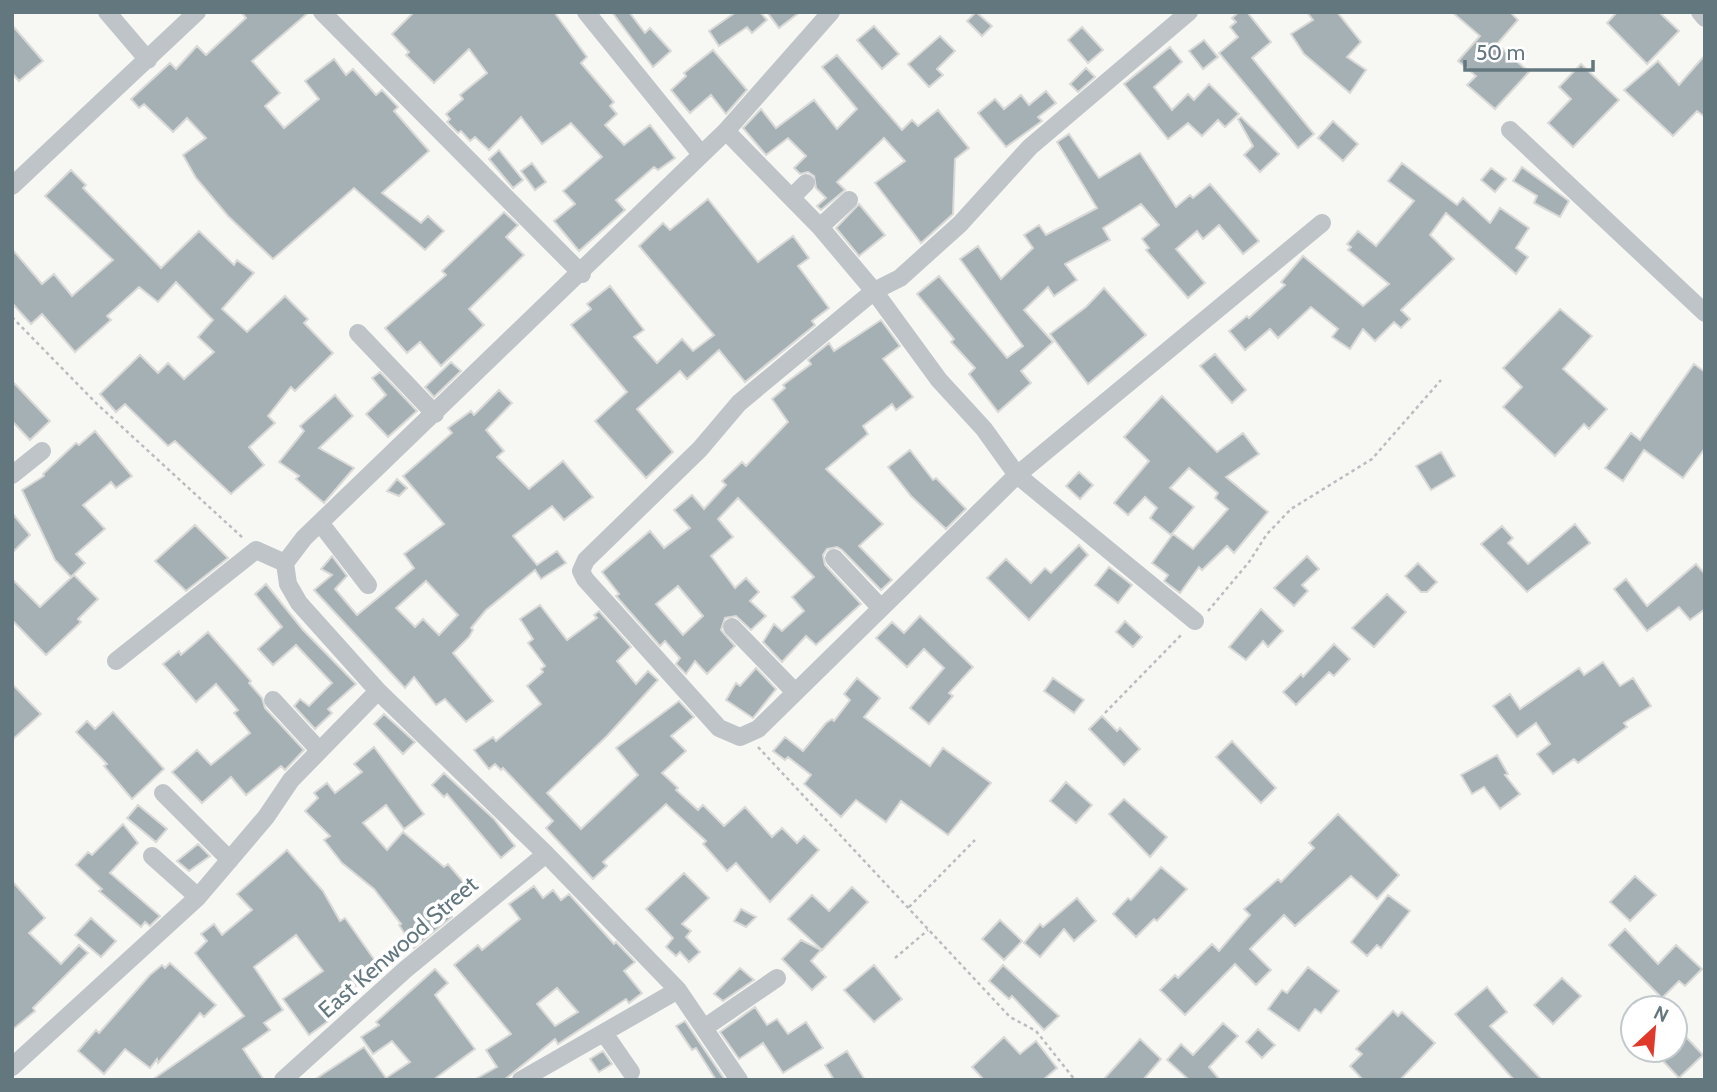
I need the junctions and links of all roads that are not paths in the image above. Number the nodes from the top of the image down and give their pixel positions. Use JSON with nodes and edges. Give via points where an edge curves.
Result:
{"nodes":[{"id":1,"x":107,"y":12,"type":"edge"},
{"id":2,"x":197,"y":12,"type":"edge"},
{"id":3,"x":322,"y":12,"type":"edge"},
{"id":4,"x":586,"y":12,"type":"edge"},
{"id":5,"x":831,"y":12,"type":"edge"},
{"id":6,"x":1189,"y":12,"type":"edge"},
{"id":7,"x":1700,"y":12,"type":"edge"},
{"id":8,"x":1705,"y":18,"type":"edge"},
{"id":9,"x":148,"y":60,"type":"junction"},
{"id":10,"x":1510,"y":130,"type":"dead end"},
{"id":11,"x":726,"y":131,"type":"junction"},
{"id":12,"x":701,"y":154,"type":"junction"},
{"id":13,"x":12,"y":186,"type":"edge"},
{"id":14,"x":849,"y":200,"type":"dead end"},
{"id":15,"x":1322,"y":223,"type":"dead end"},
{"id":16,"x":821,"y":226,"type":"junction"},
{"id":17,"x":582,"y":274,"type":"junction"},
{"id":18,"x":874,"y":291,"type":"junction"},
{"id":19,"x":1705,"y":313,"type":"edge"},
{"id":20,"x":358,"y":333,"type":"dead end"},
{"id":21,"x":435,"y":414,"type":"junction"},
{"id":22,"x":42,"y":451,"type":"dead end"},
{"id":23,"x":12,"y":475,"type":"edge"},
{"id":24,"x":1017,"y":475,"type":"junction"},
{"id":25,"x":321,"y":524,"type":"junction"},
{"id":26,"x":834,"y":558,"type":"dead end"},
{"id":27,"x":285,"y":563,"type":"junction"},
{"id":28,"x":368,"y":585,"type":"dead end"},
{"id":29,"x":880,"y":607,"type":"junction"},
{"id":30,"x":1195,"y":621,"type":"road end"},
{"id":31,"x":732,"y":627,"type":"dead end"},
{"id":32,"x":116,"y":661,"type":"dead end"},
{"id":33,"x":378,"y":691,"type":"junction"},
{"id":34,"x":795,"y":692,"type":"junction"},
{"id":35,"x":273,"y":700,"type":"dead end"},
{"id":36,"x":319,"y":751,"type":"junction"},
{"id":37,"x":163,"y":793,"type":"dead end"},
{"id":38,"x":546,"y":854,"type":"junction"},
{"id":39,"x":152,"y":856,"type":"dead end"},
{"id":40,"x":230,"y":860,"type":"junction"},
{"id":41,"x":198,"y":897,"type":"junction"},
{"id":42,"x":777,"y":978,"type":"dead end"},
{"id":43,"x":678,"y":990,"type":"junction"},
{"id":44,"x":704,"y":1028,"type":"junction"},
{"id":45,"x":604,"y":1032,"type":"junction"},
{"id":46,"x":12,"y":1067,"type":"edge"},
{"id":47,"x":631,"y":1072,"type":"dead end"},
{"id":48,"x":283,"y":1080,"type":"edge"},
{"id":49,"x":521,"y":1080,"type":"edge"},
{"id":50,"x":739,"y":1080,"type":"edge"}],
"edges":[{"from":1,"to":9,"type":"street"},
{"from":2,"to":9,"type":"street"},
{"from":3,"to":17,"type":"street"},
{"from":4,"to":12,"type":"street"},
{"from":5,"to":11,"type":"street"},
{"from":6,"to":18,"type":"street","via":[[1030,147],[960,224],[900,278]]},
{"from":7,"to":8,"type":"street"},
{"from":9,"to":13,"type":"street"},
{"from":10,"to":19,"type":"street"},
{"from":11,"to":12,"type":"street"},
{"from":11,"to":16,"type":"street","via":[[799,189]]},
{"from":12,"to":17,"type":"street"},
{"from":14,"to":16,"type":"street"},
{"from":15,"to":24,"type":"street"},
{"from":16,"to":18,"type":"street"},
{"from":17,"to":21,"type":"street"},
{"from":18,"to":24,"type":"street"},
{"from":18,"to":34,"type":"street","via":[[739,403],[700,449],[586,560],[581,571],[719,728],[740,737],[758,729]]},
{"from":20,"to":21,"type":"street"},
{"from":21,"to":25,"type":"street"},
{"from":22,"to":23,"type":"street"},
{"from":24,"to":29,"type":"street"},
{"from":24,"to":30,"type":"street"},
{"from":25,"to":27,"type":"street"},
{"from":25,"to":28,"type":"street"},
{"from":26,"to":29,"type":"street"},
{"from":27,"to":32,"type":"street","via":[[256,550]]},
{"from":27,"to":33,"type":"street","via":[[288,584],[299,603]]},
{"from":29,"to":34,"type":"street"},
{"from":31,"to":34,"type":"street"},
{"from":33,"to":36,"type":"street"},
{"from":33,"to":38,"type":"street"},
{"from":35,"to":36,"type":"street"},
{"from":36,"to":40,"type":"street","via":[[291,779]]},
{"from":37,"to":40,"type":"street"},
{"from":38,"to":43,"type":"street"},
{"from":38,"to":48,"type":"street","name":"East Kenwood Street","via":[[406,969]]},
{"from":39,"to":41,"type":"street"},
{"from":40,"to":41,"type":"street"},
{"from":41,"to":46,"type":"street"},
{"from":42,"to":44,"type":"street"},
{"from":43,"to":44,"type":"street"},
{"from":43,"to":45,"type":"street"},
{"from":44,"to":50,"type":"street"},
{"from":45,"to":47,"type":"street"},
{"from":45,"to":49,"type":"street"}]}
